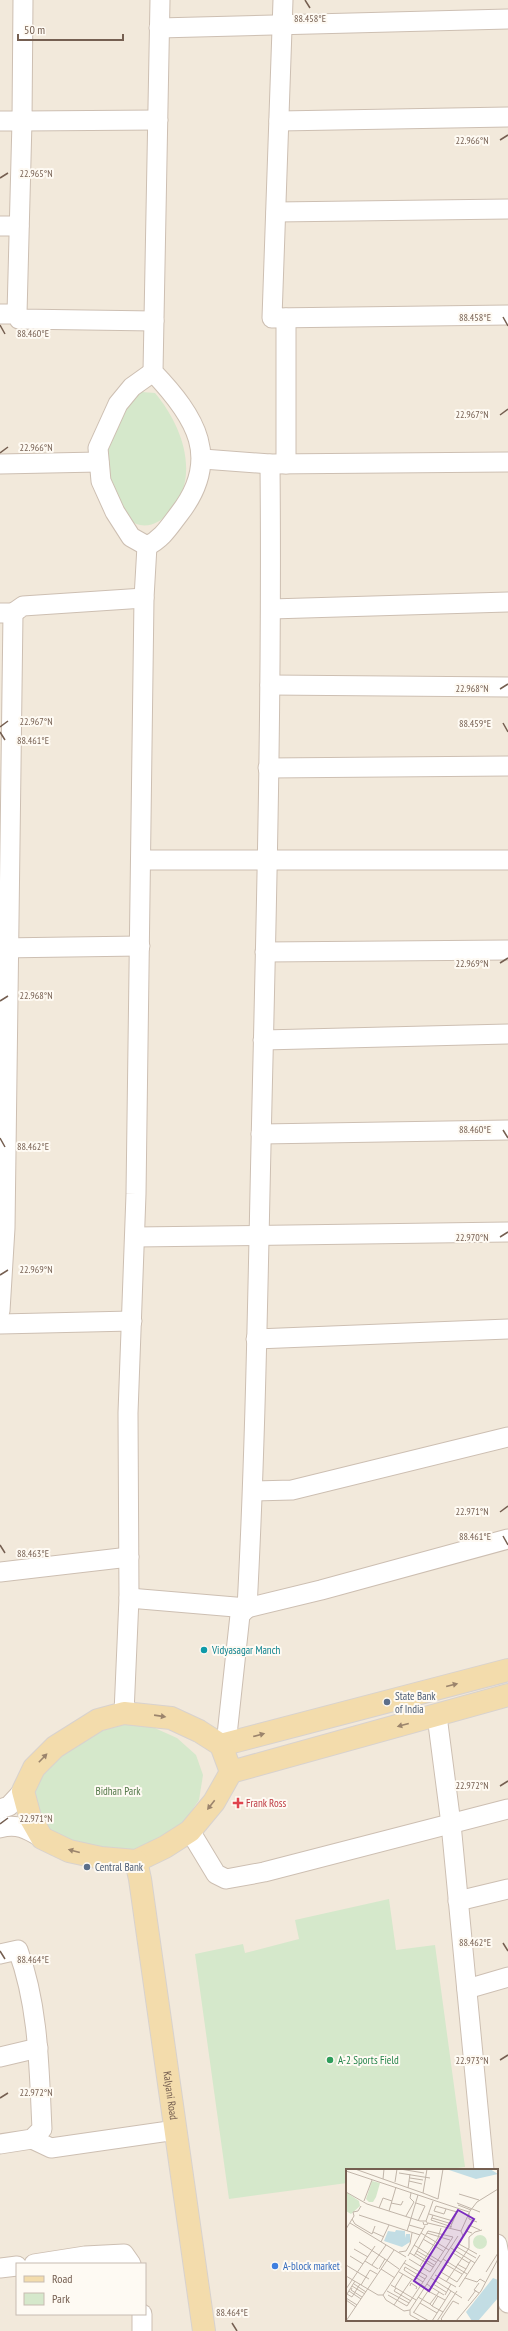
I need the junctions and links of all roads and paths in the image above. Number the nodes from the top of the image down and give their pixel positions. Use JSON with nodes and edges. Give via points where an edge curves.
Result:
{"nodes":[{"id":1,"x":23,"y":0,"type":"edge"},
{"id":2,"x":160,"y":0,"type":"edge"},
{"id":3,"x":282,"y":0,"type":"edge"},
{"id":4,"x":508,"y":19,"type":"edge"},
{"id":5,"x":282,"y":25,"type":"junction"},
{"id":6,"x":159,"y":28,"type":"junction"},
{"id":7,"x":508,"y":117,"type":"edge"},
{"id":8,"x":22,"y":120,"type":"junction"},
{"id":9,"x":158,"y":120,"type":"junction"},
{"id":10,"x":0,"y":121,"type":"edge"},
{"id":11,"x":279,"y":121,"type":"junction"},
{"id":12,"x":508,"y":209,"type":"edge"},
{"id":13,"x":276,"y":212,"type":"junction"},
{"id":14,"x":0,"y":226,"type":"edge"},
{"id":15,"x":19,"y":226,"type":"junction"},
{"id":16,"x":8,"y":314,"type":"edge"},
{"id":17,"x":508,"y":315,"type":"edge"},
{"id":18,"x":286,"y":318,"type":"junction"},
{"id":19,"x":154,"y":321,"type":"junction"},
{"id":20,"x":153,"y":372,"type":"junction"},
{"id":21,"x":203,"y":459,"type":"junction"},
{"id":22,"x":99,"y":462,"type":"junction"},
{"id":23,"x":508,"y":462,"type":"edge"},
{"id":24,"x":0,"y":464,"type":"edge"},
{"id":25,"x":278,"y":464,"type":"junction"},
{"id":26,"x":147,"y":546,"type":"junction"},
{"id":27,"x":144,"y":598,"type":"junction"},
{"id":28,"x":508,"y":602,"type":"edge"},
{"id":29,"x":271,"y":609,"type":"junction"},
{"id":30,"x":7,"y":613,"type":"edge"},
{"id":31,"x":270,"y":685,"type":"junction"},
{"id":32,"x":508,"y":687,"type":"edge"},
{"id":33,"x":6,"y":697,"type":"edge"},
{"id":34,"x":508,"y":766,"type":"edge"},
{"id":35,"x":268,"y":768,"type":"junction"},
{"id":36,"x":6,"y":776,"type":"edge"},
{"id":37,"x":5,"y":858,"type":"edge"},
{"id":38,"x":142,"y":860,"type":"junction"},
{"id":39,"x":508,"y":860,"type":"edge"},
{"id":40,"x":267,"y":861,"type":"junction"},
{"id":41,"x":140,"y":946,"type":"junction"},
{"id":42,"x":5,"y":948,"type":"edge"},
{"id":43,"x":508,"y":950,"type":"edge"},
{"id":44,"x":265,"y":952,"type":"junction"},
{"id":45,"x":508,"y":1034,"type":"edge"},
{"id":46,"x":263,"y":1040,"type":"junction"},
{"id":47,"x":508,"y":1130,"type":"edge"},
{"id":48,"x":261,"y":1134,"type":"junction"},
{"id":49,"x":2,"y":1228,"type":"edge"},
{"id":50,"x":508,"y":1232,"type":"edge"},
{"id":51,"x":259,"y":1236,"type":"junction"},
{"id":52,"x":135,"y":1237,"type":"junction"},
{"id":53,"x":0,"y":1311,"type":"edge"},
{"id":54,"x":132,"y":1321,"type":"junction"},
{"id":55,"x":0,"y":1324,"type":"edge"},
{"id":56,"x":508,"y":1330,"type":"edge"},
{"id":57,"x":256,"y":1339,"type":"junction"},
{"id":58,"x":508,"y":1437,"type":"edge"},
{"id":59,"x":253,"y":1491,"type":"junction"},
{"id":60,"x":508,"y":1539,"type":"edge"},
{"id":61,"x":129,"y":1557,"type":"junction"},
{"id":62,"x":0,"y":1572,"type":"edge"},
{"id":63,"x":129,"y":1598,"type":"junction"},
{"id":64,"x":247,"y":1608,"type":"junction"},
{"id":65,"x":508,"y":1670,"type":"edge"},
{"id":66,"x":508,"y":1695,"type":"edge"},
{"id":67,"x":124,"y":1713,"type":"junction"},
{"id":68,"x":437,"y":1716,"type":"junction"},
{"id":69,"x":221,"y":1745,"type":"junction"},
{"id":70,"x":231,"y":1772,"type":"junction"},
{"id":71,"x":23,"y":1791,"type":"junction"},
{"id":72,"x":0,"y":1809,"type":"edge"},
{"id":73,"x":508,"y":1810,"type":"edge"},
{"id":74,"x":451,"y":1824,"type":"junction"},
{"id":75,"x":0,"y":1828,"type":"edge"},
{"id":76,"x":190,"y":1831,"type":"junction"},
{"id":77,"x":42,"y":1838,"type":"junction"},
{"id":78,"x":136,"y":1861,"type":"junction"},
{"id":79,"x":508,"y":1889,"type":"edge"},
{"id":80,"x":458,"y":1901,"type":"junction"},
{"id":81,"x":0,"y":1954,"type":"edge"},
{"id":82,"x":508,"y":1977,"type":"edge"},
{"id":83,"x":467,"y":1989,"type":"junction"},
{"id":84,"x":38,"y":2048,"type":"junction"},
{"id":85,"x":0,"y":2057,"type":"edge"},
{"id":86,"x":176,"y":2130,"type":"junction"},
{"id":87,"x":32,"y":2140,"type":"junction"},
{"id":88,"x":0,"y":2144,"type":"edge"},
{"id":89,"x":484,"y":2169,"type":"edge"},
{"id":90,"x":501,"y":2249,"type":"edge"},
{"id":91,"x":40,"y":2263,"type":"edge"},
{"id":92,"x":130,"y":2263,"type":"edge"},
{"id":93,"x":16,"y":2266,"type":"edge"},
{"id":94,"x":0,"y":2268,"type":"edge"},
{"id":95,"x":508,"y":2303,"type":"edge"},
{"id":96,"x":142,"y":2315,"type":"edge"},
{"id":97,"x":142,"y":2331,"type":"edge"},
{"id":98,"x":204,"y":2331,"type":"edge"}],
"edges":[{"from":1,"to":8,"type":"street"},
{"from":2,"to":6,"type":"street"},
{"from":3,"to":5,"type":"street"},
{"from":4,"to":5,"type":"street"},
{"from":5,"to":6,"type":"street"},
{"from":5,"to":11,"type":"street"},
{"from":6,"to":9,"type":"street"},
{"from":7,"to":11,"type":"street"},
{"from":8,"to":9,"type":"street"},
{"from":8,"to":10,"type":"street"},
{"from":8,"to":15,"type":"street"},
{"from":9,"to":19,"type":"street"},
{"from":11,"to":13,"type":"street"},
{"from":12,"to":13,"type":"street"},
{"from":13,"to":18,"type":"street","via":[[272,318]]},
{"from":14,"to":15,"type":"street"},
{"from":15,"to":16,"type":"street"},
{"from":16,"to":19,"type":"street","via":[[19,319]]},
{"from":17,"to":18,"type":"street"},
{"from":18,"to":25,"type":"street"},
{"from":19,"to":20,"type":"street"},
{"from":20,"to":21,"type":"street","via":[[173,393],[196,432],[200,439]]},
{"from":20,"to":22,"type":"street","via":[[132,387],[118,404],[98,448]]},
{"from":21,"to":25,"type":"street"},
{"from":21,"to":26,"type":"street","via":[[200,476],[187,504],[159,540]]},
{"from":22,"to":24,"type":"street"},
{"from":22,"to":26,"type":"street","via":[[101,481],[115,512],[131,536]]},
{"from":23,"to":25,"type":"street"},
{"from":25,"to":29,"type":"street"},
{"from":26,"to":27,"type":"street"},
{"from":27,"to":30,"type":"street","via":[[23,606]]},
{"from":27,"to":38,"type":"street"},
{"from":28,"to":29,"type":"street"},
{"from":29,"to":31,"type":"street"},
{"from":30,"to":33,"type":"street"},
{"from":31,"to":32,"type":"street"},
{"from":31,"to":35,"type":"street"},
{"from":33,"to":36,"type":"street"},
{"from":34,"to":35,"type":"street"},
{"from":35,"to":40,"type":"street"},
{"from":36,"to":37,"type":"street"},
{"from":37,"to":42,"type":"street"},
{"from":38,"to":40,"type":"street"},
{"from":38,"to":41,"type":"street"},
{"from":39,"to":40,"type":"street"},
{"from":40,"to":44,"type":"street"},
{"from":41,"to":42,"type":"street"},
{"from":41,"to":52,"type":"street"},
{"from":42,"to":49,"type":"street"},
{"from":43,"to":44,"type":"street"},
{"from":44,"to":46,"type":"street"},
{"from":45,"to":46,"type":"street"},
{"from":46,"to":48,"type":"street"},
{"from":47,"to":48,"type":"street"},
{"from":48,"to":51,"type":"street"},
{"from":49,"to":53,"type":"street"},
{"from":50,"to":51,"type":"street"},
{"from":51,"to":52,"type":"street"},
{"from":51,"to":57,"type":"street"},
{"from":52,"to":54,"type":"street"},
{"from":54,"to":55,"type":"street"},
{"from":54,"to":61,"type":"street","via":[[128,1413]]},
{"from":56,"to":57,"type":"street"},
{"from":57,"to":59,"type":"street"},
{"from":58,"to":59,"type":"street","via":[[292,1490]]},
{"from":59,"to":64,"type":"street"},
{"from":60,"to":64,"type":"street"},
{"from":61,"to":62,"type":"street"},
{"from":61,"to":63,"type":"street"},
{"from":63,"to":64,"type":"street"},
{"from":63,"to":67,"type":"street"},
{"from":64,"to":69,"type":"street","via":[[240,1615],[227,1735]]},
{"from":69,"to":65,"type":"main road","one_way":true},
{"from":66,"to":68,"type":"main road"},
{"from":67,"to":69,"type":"main road","one_way":true,"via":[[171,1718]]},
{"from":71,"to":67,"type":"main road","one_way":true,"via":[[34,1768],[55,1747],[98,1720]]},
{"from":68,"to":70,"type":"main road","one_way":true},
{"from":68,"to":74,"type":"street"},
{"from":69,"to":70,"type":"main road"},
{"from":70,"to":76,"type":"main road","one_way":true,"via":[[214,1802]]},
{"from":71,"to":72,"type":"street","via":[[9,1806]]},
{"from":71,"to":77,"type":"main road","via":[[30,1817]]},
{"from":73,"to":74,"type":"street"},
{"from":74,"to":76,"type":"street","via":[[264,1872],[226,1879],[216,1874]]},
{"from":74,"to":80,"type":"street"},
{"from":75,"to":77,"type":"street","via":[[22,1827]]},
{"from":76,"to":78,"type":"main road"},
{"from":78,"to":77,"type":"main road","one_way":true,"via":[[101,1858],[69,1851]]},
{"from":78,"to":86,"type":"main road","name":"Kalyani Road"},
{"from":79,"to":80,"type":"street"},
{"from":80,"to":83,"type":"street"},
{"from":81,"to":84,"type":"street","via":[[18,1950],[27,1974]]},
{"from":82,"to":83,"type":"street"},
{"from":83,"to":89,"type":"street"},
{"from":84,"to":85,"type":"street"},
{"from":84,"to":87,"type":"street","via":[[42,2129]]},
{"from":86,"to":87,"type":"street","via":[[51,2148]]},
{"from":86,"to":98,"type":"main road","name":"Kalyani Road"},
{"from":87,"to":88,"type":"street"},
{"from":90,"to":95,"type":"street"},
{"from":91,"to":92,"type":"street","via":[[85,2256],[124,2254]]},
{"from":93,"to":94,"type":"street"},
{"from":96,"to":97,"type":"street"}]}
